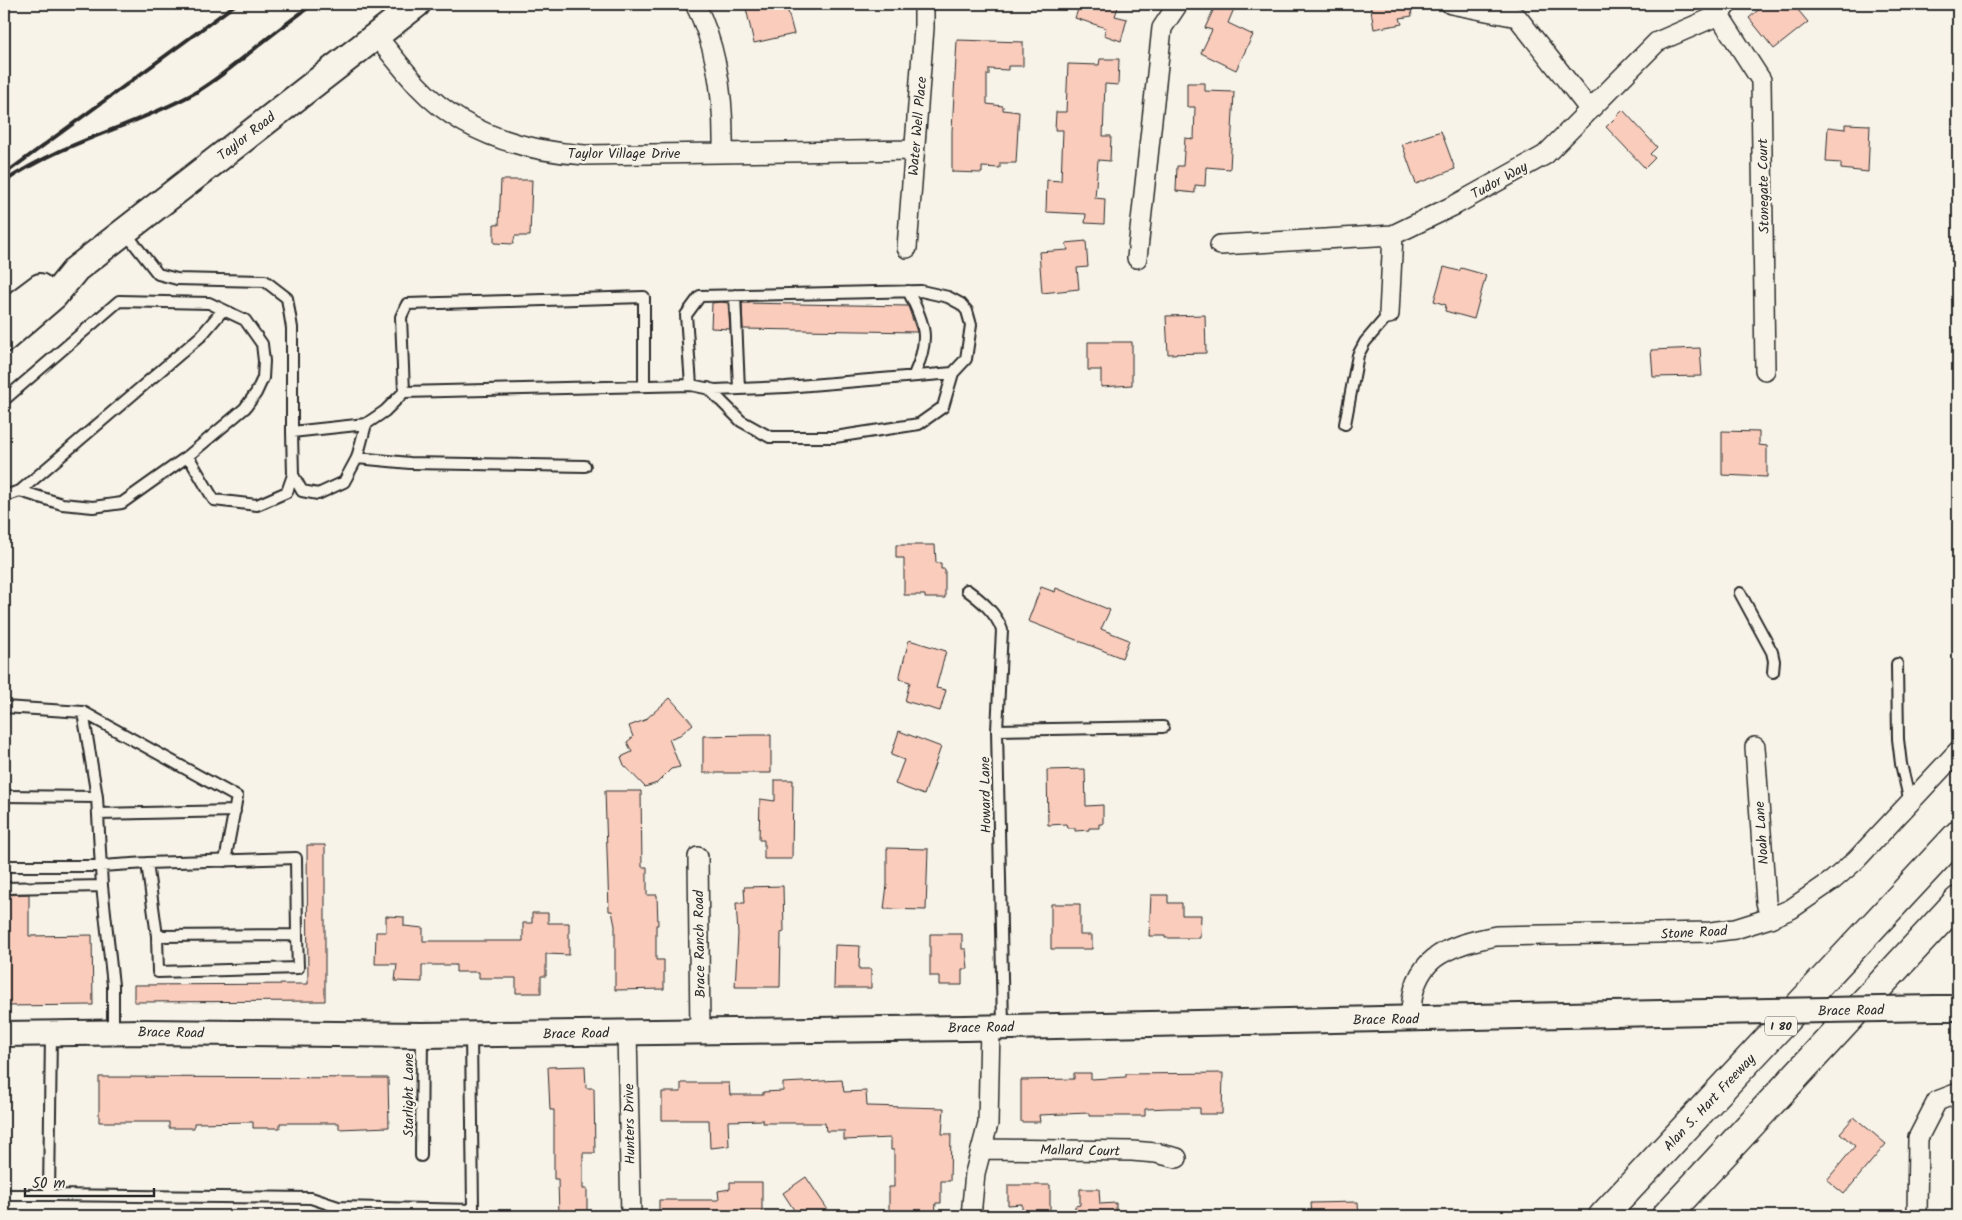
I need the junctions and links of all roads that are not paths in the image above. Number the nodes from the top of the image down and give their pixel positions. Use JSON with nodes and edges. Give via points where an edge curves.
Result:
{"nodes":[{"id":1,"x":417,"y":4,"type":"edge"},
{"id":2,"x":696,"y":4,"type":"edge"},
{"id":3,"x":924,"y":4,"type":"edge"},
{"id":4,"x":1178,"y":4,"type":"edge"},
{"id":5,"x":1451,"y":4,"type":"edge"},
{"id":6,"x":1723,"y":9,"type":"edge"},
{"id":7,"x":1517,"y":10,"type":"edge"},
{"id":8,"x":376,"y":36,"type":"junction"},
{"id":9,"x":1590,"y":110,"type":"junction"},
{"id":10,"x":914,"y":150,"type":"junction"},
{"id":11,"x":722,"y":152,"type":"junction"},
{"id":12,"x":124,"y":231,"type":"junction"},
{"id":13,"x":1393,"y":235,"type":"junction"},
{"id":14,"x":1220,"y":245,"type":"dead end"},
{"id":15,"x":907,"y":248,"type":"dead end"},
{"id":16,"x":1137,"y":258,"type":"dead end"},
{"id":17,"x":76,"y":269,"type":"junction"},
{"id":18,"x":908,"y":291,"type":"junction"},
{"id":19,"x":735,"y":295,"type":"junction"},
{"id":20,"x":223,"y":310,"type":"junction"},
{"id":21,"x":4,"y":314,"type":"edge"},
{"id":22,"x":1390,"y":314,"type":"joint"},
{"id":23,"x":4,"y":339,"type":"edge"},
{"id":24,"x":1765,"y":370,"type":"dead end"},
{"id":25,"x":953,"y":373,"type":"junction"},
{"id":26,"x":914,"y":375,"type":"junction"},
{"id":27,"x":691,"y":385,"type":"junction"},
{"id":28,"x":644,"y":386,"type":"junction"},
{"id":29,"x":708,"y":388,"type":"junction"},
{"id":30,"x":739,"y":389,"type":"junction"},
{"id":31,"x":404,"y":392,"type":"junction"},
{"id":32,"x":4,"y":400,"type":"edge"},
{"id":33,"x":366,"y":424,"type":"junction"},
{"id":34,"x":1344,"y":424,"type":"dead end"},
{"id":35,"x":292,"y":432,"type":"junction"},
{"id":36,"x":188,"y":456,"type":"junction"},
{"id":37,"x":357,"y":458,"type":"junction"},
{"id":38,"x":585,"y":466,"type":"dead end"},
{"id":39,"x":293,"y":475,"type":"junction"},
{"id":40,"x":20,"y":492,"type":"junction"},
{"id":41,"x":4,"y":496,"type":"edge"},
{"id":42,"x":967,"y":590,"type":"dead end"},
{"id":43,"x":1740,"y":593,"type":"dead end"},
{"id":44,"x":1896,"y":664,"type":"dead end"},
{"id":45,"x":1773,"y":672,"type":"dead end"},
{"id":46,"x":4,"y":707,"type":"edge"},
{"id":47,"x":83,"y":712,"type":"junction"},
{"id":48,"x":1164,"y":727,"type":"dead end"},
{"id":49,"x":998,"y":730,"type":"junction"},
{"id":50,"x":1754,"y":747,"type":"dead end"},
{"id":51,"x":1958,"y":751,"type":"edge"},
{"id":52,"x":4,"y":796,"type":"edge"},
{"id":53,"x":97,"y":797,"type":"junction"},
{"id":54,"x":1910,"y":802,"type":"junction"},
{"id":55,"x":235,"y":811,"type":"junction"},
{"id":56,"x":98,"y":814,"type":"junction"},
{"id":57,"x":1958,"y":835,"type":"edge"},
{"id":58,"x":698,"y":857,"type":"dead end"},
{"id":59,"x":225,"y":861,"type":"junction"},
{"id":60,"x":147,"y":863,"type":"junction"},
{"id":61,"x":4,"y":866,"type":"edge"},
{"id":62,"x":101,"y":866,"type":"junction"},
{"id":63,"x":102,"y":886,"type":"junction"},
{"id":64,"x":4,"y":888,"type":"edge"},
{"id":65,"x":1958,"y":901,"type":"edge"},
{"id":66,"x":1770,"y":918,"type":"junction"},
{"id":67,"x":297,"y":935,"type":"junction"},
{"id":68,"x":157,"y":936,"type":"junction"},
{"id":69,"x":1947,"y":1008,"type":"edge"},
{"id":70,"x":1411,"y":1018,"type":"junction"},
{"id":71,"x":996,"y":1026,"type":"junction"},
{"id":72,"x":700,"y":1031,"type":"junction"},
{"id":73,"x":114,"y":1032,"type":"junction"},
{"id":74,"x":627,"y":1032,"type":"junction"},
{"id":75,"x":51,"y":1033,"type":"junction"},
{"id":76,"x":4,"y":1034,"type":"edge"},
{"id":77,"x":471,"y":1034,"type":"junction"},
{"id":78,"x":422,"y":1035,"type":"junction"},
{"id":79,"x":1958,"y":1093,"type":"edge"},
{"id":80,"x":982,"y":1149,"type":"junction"},
{"id":81,"x":421,"y":1156,"type":"dead end"},
{"id":82,"x":1177,"y":1158,"type":"dead end"},
{"id":83,"x":4,"y":1195,"type":"edge"},
{"id":84,"x":50,"y":1195,"type":"junction"},
{"id":85,"x":338,"y":1212,"type":"edge"},
{"id":86,"x":473,"y":1213,"type":"edge"},
{"id":87,"x":631,"y":1216,"type":"edge"},
{"id":88,"x":971,"y":1216,"type":"edge"},
{"id":89,"x":1603,"y":1216,"type":"edge"},
{"id":90,"x":1666,"y":1216,"type":"edge"},
{"id":91,"x":1917,"y":1216,"type":"edge"}],
"edges":[{"from":1,"to":8,"type":"main road","name":"Taylor Road"},
{"from":2,"to":11,"type":"street","via":[[706,28],[718,77]]},
{"from":3,"to":10,"type":"street","name":"Water Well Place"},
{"from":4,"to":16,"type":"street","via":[[1162,28]]},
{"from":5,"to":7,"type":"street"},
{"from":6,"to":9,"type":"street","name":"Tudor Way","via":[[1657,42]]},
{"from":6,"to":24,"type":"street","name":"Stonegate Court","via":[[1761,80]]},
{"from":7,"to":9,"type":"street"},
{"from":8,"to":11,"type":"street","name":"Taylor Village Drive","via":[[418,86],[440,106],[464,122],[506,142],[548,152],[575,154]]},
{"from":8,"to":12,"type":"main road","name":"Taylor Road"},
{"from":9,"to":13,"type":"street","name":"Tudor Way","via":[[1545,155]]},
{"from":10,"to":11,"type":"street","name":"Taylor Village Drive"},
{"from":10,"to":15,"type":"street","name":"Water Well Place"},
{"from":12,"to":17,"type":"main road","name":"Taylor Road"},
{"from":12,"to":35,"type":"lane","via":[[158,274],[177,279],[265,281],[287,298],[292,328]]},
{"from":13,"to":14,"type":"street","name":"Tudor Way"},
{"from":13,"to":22,"type":"street"},
{"from":17,"to":21,"type":"main road","name":"Taylor Road","via":[[48,281]]},
{"from":17,"to":23,"type":"main road","name":"Taylor Road","via":[[54,296]]},
{"from":18,"to":19,"type":"lane"},
{"from":18,"to":25,"type":"lane","via":[[948,296],[967,312],[971,325],[966,359]]},
{"from":18,"to":26,"type":"lane","via":[[925,332],[922,357]]},
{"from":19,"to":27,"type":"lane","via":[[700,296],[686,315]]},
{"from":19,"to":30,"type":"lane"},
{"from":20,"to":32,"type":"lane","via":[[208,303],[119,301]]},
{"from":20,"to":36,"type":"lane","via":[[245,320],[262,344],[263,378],[245,408]]},
{"from":20,"to":40,"type":"lane","via":[[201,336]]},
{"from":22,"to":34,"type":"lane","via":[[1358,354]]},
{"from":25,"to":26,"type":"lane"},
{"from":25,"to":29,"type":"lane","via":[[943,407],[919,424],[835,437],[770,438],[741,421]]},
{"from":26,"to":30,"type":"lane"},
{"from":27,"to":28,"type":"lane"},
{"from":27,"to":29,"type":"lane"},
{"from":28,"to":31,"type":"lane"},
{"from":28,"to":31,"type":"lane","via":[[644,297],[407,304],[401,318]]},
{"from":29,"to":30,"type":"lane"},
{"from":31,"to":33,"type":"lane"},
{"from":33,"to":35,"type":"lane"},
{"from":33,"to":37,"type":"lane"},
{"from":35,"to":39,"type":"lane"},
{"from":36,"to":39,"type":"lane","via":[[214,500],[257,505],[287,492]]},
{"from":36,"to":40,"type":"lane","via":[[122,503],[93,507],[62,504]]},
{"from":37,"to":38,"type":"lane","via":[[410,463]]},
{"from":37,"to":39,"type":"lane","via":[[344,482],[318,494],[302,491]]},
{"from":40,"to":41,"type":"lane"},
{"from":42,"to":49,"type":"lane","name":"Howard Lane","via":[[998,618],[1002,630]]},
{"from":43,"to":45,"type":"lane","via":[[1772,652]]},
{"from":44,"to":54,"type":"lane","via":[[1898,739]]},
{"from":46,"to":47,"type":"lane"},
{"from":47,"to":53,"type":"lane"},
{"from":47,"to":55,"type":"lane","via":[[238,797]]},
{"from":48,"to":49,"type":"lane"},
{"from":49,"to":71,"type":"lane","name":"Howard Lane"},
{"from":50,"to":66,"type":"street","name":"Noah Lane"},
{"from":51,"to":54,"type":"street","name":"Stone Road"},
{"from":52,"to":53,"type":"lane"},
{"from":53,"to":56,"type":"lane"},
{"from":54,"to":66,"type":"street","name":"Stone Road","via":[[1833,880],[1791,909]]},
{"from":55,"to":56,"type":"lane"},
{"from":55,"to":59,"type":"lane"},
{"from":56,"to":62,"type":"lane"},
{"from":57,"to":89,"type":"highway","name":"Alan S. Hart Freeway","number":"I 80"},
{"from":58,"to":72,"type":"street","name":"Brace Ranch Road"},
{"from":59,"to":60,"type":"lane"},
{"from":59,"to":67,"type":"lane","via":[[296,858]]},
{"from":60,"to":62,"type":"lane"},
{"from":60,"to":68,"type":"lane"},
{"from":61,"to":62,"type":"lane"},
{"from":62,"to":63,"type":"lane"},
{"from":63,"to":64,"type":"lane"},
{"from":63,"to":73,"type":"lane","via":[[113,985]]},
{"from":65,"to":90,"type":"highway"},
{"from":66,"to":70,"type":"street","name":"Stone Road","via":[[1735,929],[1711,932],[1496,936],[1467,942],[1440,954],[1424,967],[1411,999]]},
{"from":67,"to":68,"type":"lane"},
{"from":67,"to":68,"type":"lane","via":[[298,968],[158,972]]},
{"from":69,"to":70,"type":"street","name":"Brace Road","bridge":true},
{"from":70,"to":71,"type":"street","name":"Brace Road"},
{"from":71,"to":72,"type":"street","name":"Brace Road"},
{"from":71,"to":80,"type":"street","via":[[988,1124]]},
{"from":72,"to":74,"type":"street","name":"Brace Road"},
{"from":73,"to":75,"type":"street","name":"Brace Road"},
{"from":73,"to":78,"type":"street","name":"Brace Road"},
{"from":74,"to":77,"type":"street","name":"Brace Road"},
{"from":74,"to":87,"type":"street","name":"Hunters Drive"},
{"from":75,"to":76,"type":"street","name":"Brace Road"},
{"from":75,"to":84,"type":"lane"},
{"from":77,"to":78,"type":"street","name":"Brace Road"},
{"from":77,"to":86,"type":"lane"},
{"from":78,"to":81,"type":"lane","name":"Starlight Lane"},
{"from":79,"to":91,"type":"street","via":[[1937,1101],[1918,1138]]},
{"from":80,"to":82,"type":"street","name":"Mallard Court","via":[[1132,1151]]},
{"from":80,"to":88,"type":"street","via":[[972,1192]]},
{"from":83,"to":84,"type":"lane"},
{"from":84,"to":85,"type":"lane","via":[[311,1198]]},
{"from":85,"to":86,"type":"lane"}]}
